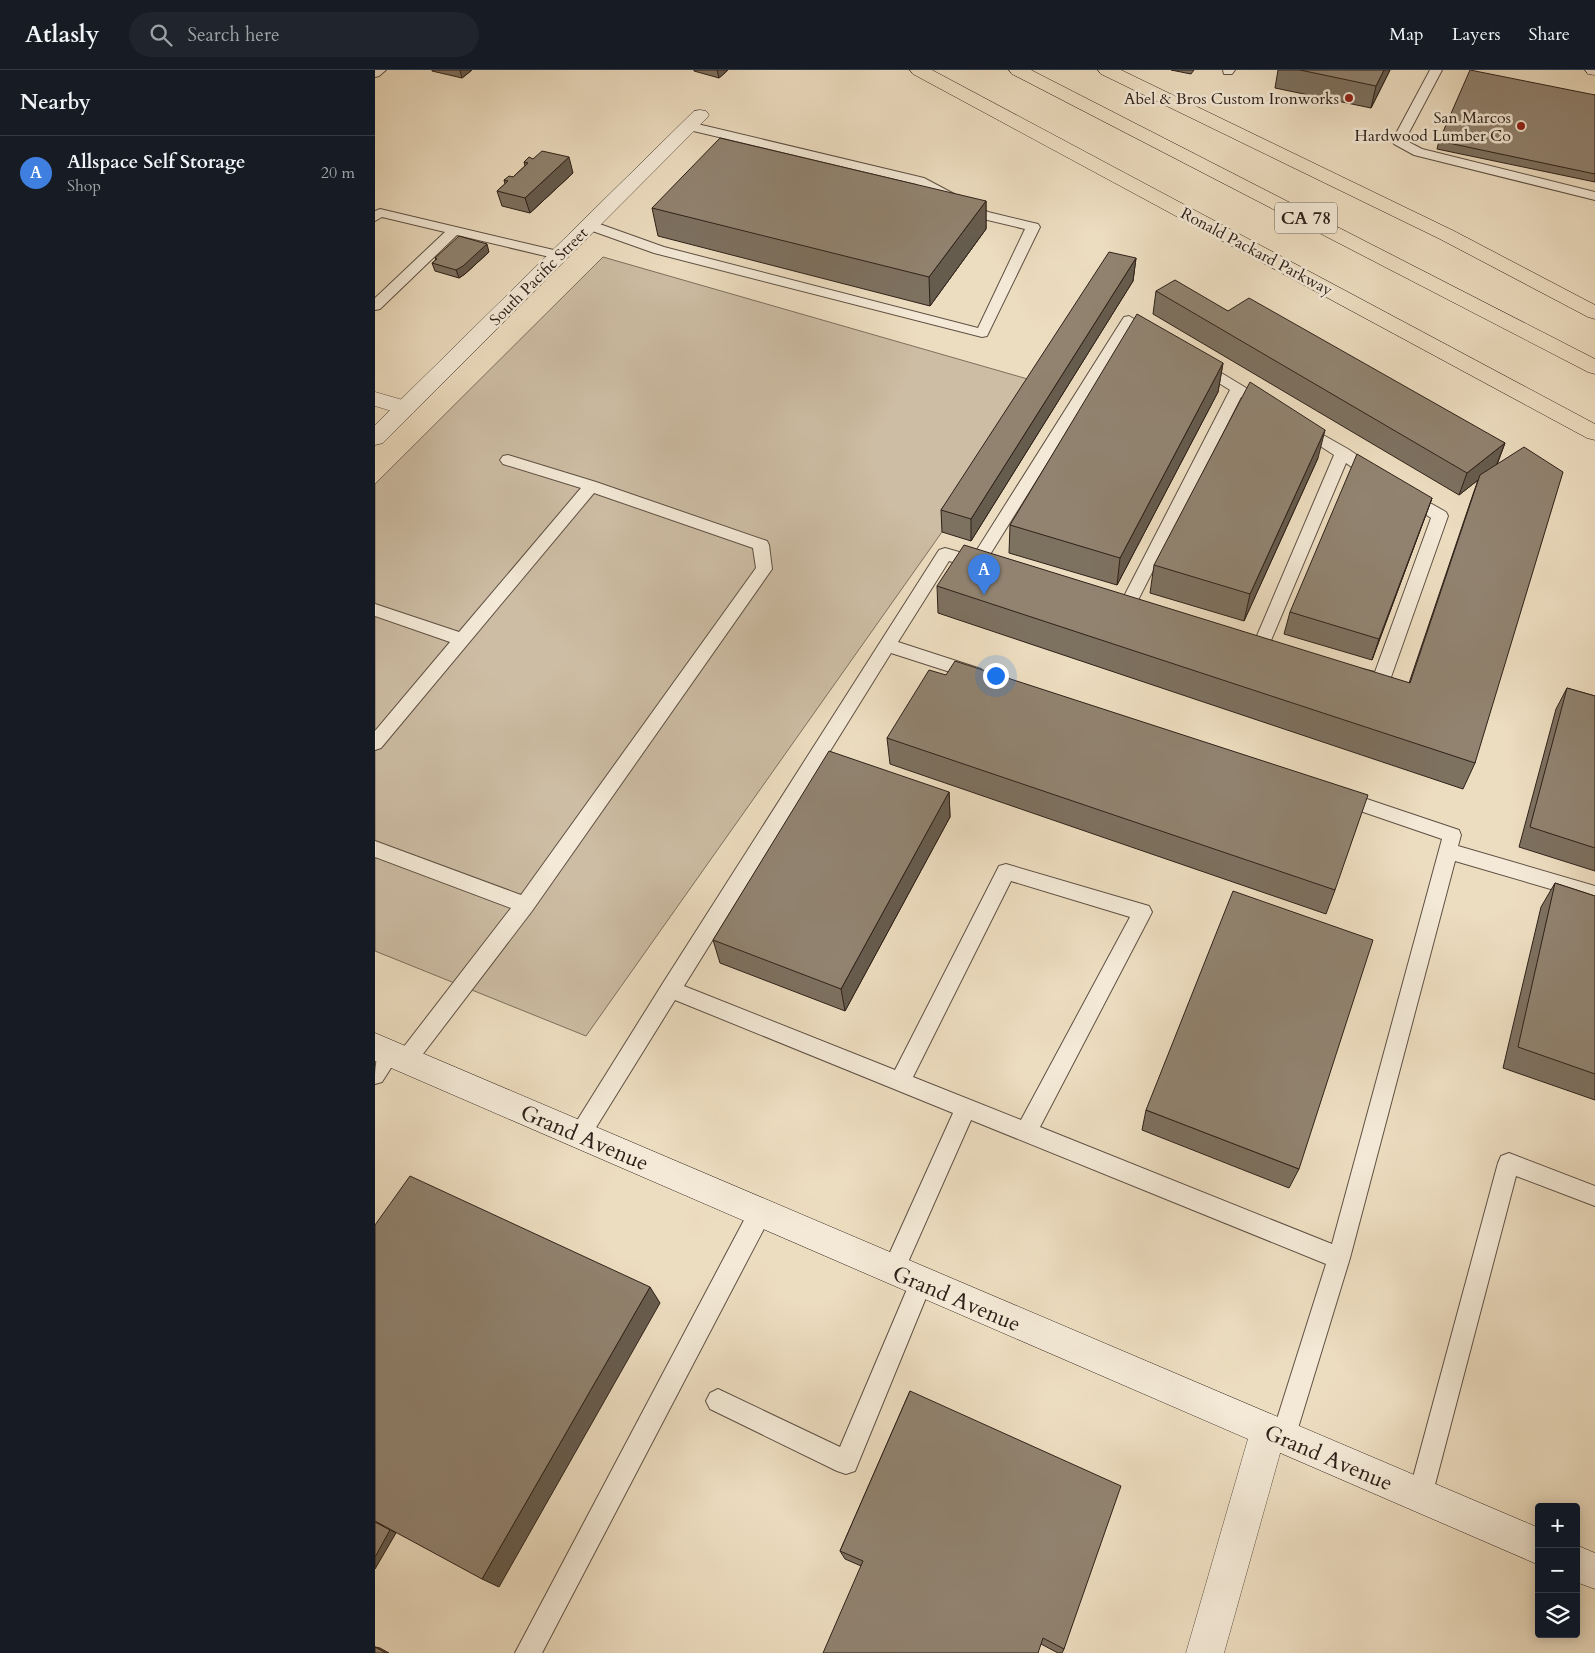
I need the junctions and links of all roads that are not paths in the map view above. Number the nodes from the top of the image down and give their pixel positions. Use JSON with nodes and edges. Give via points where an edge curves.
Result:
{"nodes":[{"id":1,"x":380,"y":70,"type":"edge"},
{"id":2,"x":919,"y":70,"type":"edge"},
{"id":3,"x":1017,"y":70,"type":"edge"},
{"id":4,"x":1107,"y":70,"type":"edge"},
{"id":5,"x":1436,"y":70,"type":"edge"},
{"id":6,"x":375,"y":74,"type":"edge"},
{"id":7,"x":695,"y":120,"type":"joint"},
{"id":8,"x":1595,"y":196,"type":"edge"},
{"id":9,"x":375,"y":217,"type":"edge"},
{"id":10,"x":589,"y":225,"type":"junction"},
{"id":11,"x":455,"y":230,"type":"junction"},
{"id":12,"x":1447,"y":235,"type":"junction"},
{"id":13,"x":559,"y":255,"type":"junction"},
{"id":14,"x":1334,"y":292,"type":"junction"},
{"id":15,"x":1595,"y":298,"type":"edge"},
{"id":16,"x":375,"y":306,"type":"edge"},
{"id":17,"x":1595,"y":313,"type":"edge"},
{"id":18,"x":1171,"y":346,"type":"edge"},
{"id":19,"x":1187,"y":357,"type":"edge"},
{"id":20,"x":1595,"y":366,"type":"edge"},
{"id":21,"x":1237,"y":389,"type":"junction"},
{"id":22,"x":375,"y":399,"type":"edge"},
{"id":23,"x":405,"y":408,"type":"junction"},
{"id":24,"x":1595,"y":433,"type":"edge"},
{"id":25,"x":375,"y":438,"type":"edge"},
{"id":26,"x":1595,"y":447,"type":"edge"},
{"id":27,"x":1343,"y":454,"type":"junction"},
{"id":28,"x":508,"y":460,"type":"dead end"},
{"id":29,"x":591,"y":486,"type":"junction"},
{"id":30,"x":977,"y":563,"type":"junction"},
{"id":31,"x":996,"y":568,"type":"edge"},
{"id":32,"x":1108,"y":601,"type":"edge"},
{"id":33,"x":1127,"y":606,"type":"junction"},
{"id":34,"x":375,"y":610,"type":"edge"},
{"id":35,"x":1146,"y":612,"type":"edge"},
{"id":36,"x":460,"y":639,"type":"junction"},
{"id":37,"x":1242,"y":640,"type":"edge"},
{"id":38,"x":887,"y":645,"type":"junction"},
{"id":39,"x":1261,"y":645,"type":"junction"},
{"id":40,"x":1279,"y":651,"type":"edge"},
{"id":41,"x":1344,"y":669,"type":"edge"},
{"id":42,"x":991,"y":680,"type":"edge"},
{"id":43,"x":375,"y":743,"type":"edge"},
{"id":44,"x":1320,"y":790,"type":"edge"},
{"id":45,"x":375,"y":849,"type":"edge"},
{"id":46,"x":1448,"y":851,"type":"junction"},
{"id":47,"x":1595,"y":894,"type":"edge"},
{"id":48,"x":525,"y":905,"type":"junction"},
{"id":49,"x":670,"y":989,"type":"junction"},
{"id":50,"x":386,"y":1058,"type":"edge"},
{"id":51,"x":900,"y":1082,"type":"junction"},
{"id":52,"x":966,"y":1108,"type":"junction"},
{"id":53,"x":1026,"y":1132,"type":"junction"},
{"id":54,"x":579,"y":1135,"type":"junction"},
{"id":55,"x":1595,"y":1196,"type":"edge"},
{"id":56,"x":760,"y":1213,"type":"junction"},
{"id":57,"x":1339,"y":1258,"type":"junction"},
{"id":58,"x":907,"y":1276,"type":"junction"},
{"id":59,"x":718,"y":1401,"type":"dead end"},
{"id":60,"x":1276,"y":1435,"type":"junction"},
{"id":61,"x":1420,"y":1496,"type":"junction"},
{"id":62,"x":1535,"y":1545,"type":"edge"},
{"id":63,"x":1580,"y":1565,"type":"edge"},
{"id":64,"x":1595,"y":1571,"type":"edge"},
{"id":65,"x":1209,"y":1652,"type":"edge"},
{"id":66,"x":528,"y":1653,"type":"edge"}],
"edges":[{"from":1,"to":6,"type":"lane"},
{"from":2,"to":14,"type":"highway","name":"Ronald Packard Parkway","number":"CA 78"},
{"from":3,"to":20,"type":"highway","number":"CA 78"},
{"from":4,"to":12,"type":"highway"},
{"from":5,"to":8,"type":"lane","via":[[1398,141],[1418,152]]},
{"from":7,"to":10,"type":"street","name":"South Pacific Street"},
{"from":7,"to":10,"type":"lane","via":[[920,181],[984,214],[1033,227],[982,334],[659,250]]},
{"from":9,"to":11,"type":"lane","via":[[380,213]]},
{"from":10,"to":13,"type":"street","name":"South Pacific Street"},
{"from":11,"to":13,"type":"lane"},
{"from":11,"to":16,"type":"lane"},
{"from":12,"to":15,"type":"highway"},
{"from":12,"to":17,"type":"highway"},
{"from":13,"to":23,"type":"street","name":"South Pacific Street"},
{"from":14,"to":24,"type":"highway","name":"Ronald Packard Parkway","number":"CA 78"},
{"from":14,"to":26,"type":"highway"},
{"from":18,"to":30,"type":"lane","via":[[1129,320]]},
{"from":19,"to":21,"type":"lane"},
{"from":21,"to":27,"type":"lane"},
{"from":21,"to":33,"type":"lane"},
{"from":22,"to":23,"type":"street"},
{"from":23,"to":25,"type":"street","name":"South Pacific Street"},
{"from":27,"to":39,"type":"lane"},
{"from":27,"to":41,"type":"lane","via":[[1440,516],[1381,680]]},
{"from":28,"to":29,"type":"lane"},
{"from":29,"to":36,"type":"lane"},
{"from":29,"to":48,"type":"lane","via":[[761,545],[764,569]]},
{"from":30,"to":31,"type":"lane"},
{"from":30,"to":38,"type":"lane","via":[[945,554]]},
{"from":32,"to":33,"type":"lane"},
{"from":33,"to":35,"type":"lane"},
{"from":34,"to":36,"type":"lane"},
{"from":36,"to":43,"type":"lane"},
{"from":37,"to":39,"type":"lane"},
{"from":38,"to":42,"type":"lane"},
{"from":38,"to":49,"type":"lane"},
{"from":39,"to":40,"type":"lane"},
{"from":44,"to":46,"type":"lane","via":[[1452,835]]},
{"from":45,"to":48,"type":"lane"},
{"from":46,"to":47,"type":"lane"},
{"from":46,"to":57,"type":"lane"},
{"from":48,"to":50,"type":"lane"},
{"from":49,"to":51,"type":"lane"},
{"from":49,"to":54,"type":"lane"},
{"from":50,"to":54,"type":"street","name":"Grand Avenue"},
{"from":51,"to":52,"type":"lane"},
{"from":51,"to":53,"type":"lane","via":[[1006,872],[1141,912]]},
{"from":52,"to":53,"type":"lane"},
{"from":52,"to":58,"type":"lane"},
{"from":53,"to":57,"type":"lane"},
{"from":54,"to":56,"type":"street","name":"Grand Avenue"},
{"from":55,"to":61,"type":"lane","via":[[1509,1163]]},
{"from":56,"to":58,"type":"street","name":"Grand Avenue"},
{"from":56,"to":66,"type":"lane"},
{"from":57,"to":60,"type":"lane"},
{"from":58,"to":59,"type":"lane","via":[[846,1462]]},
{"from":58,"to":60,"type":"street","name":"Grand Avenue"},
{"from":60,"to":61,"type":"street","name":"Grand Avenue"},
{"from":60,"to":65,"type":"street"},
{"from":61,"to":62,"type":"street","name":"Grand Avenue"},
{"from":63,"to":64,"type":"street"}]}
